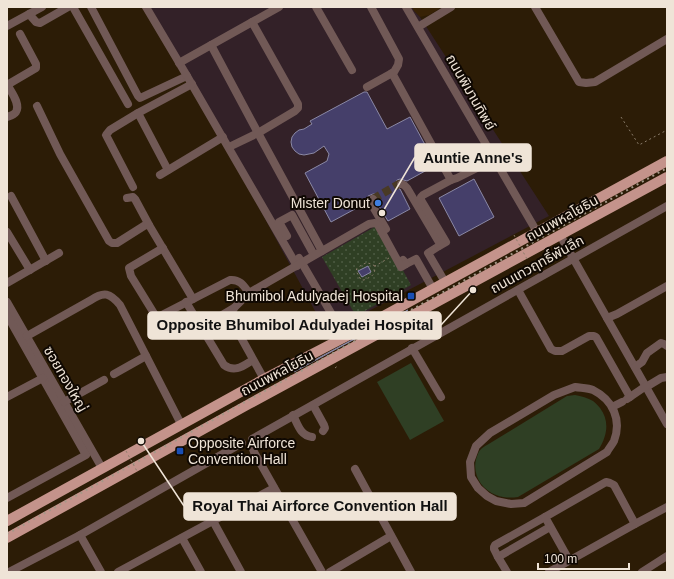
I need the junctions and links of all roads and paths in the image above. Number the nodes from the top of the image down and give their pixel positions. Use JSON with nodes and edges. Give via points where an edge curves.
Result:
{"nodes":[{"id":1,"x":42,"y":7,"type":"edge"},
{"id":2,"x":68,"y":7,"type":"edge"},
{"id":3,"x":73,"y":7,"type":"edge"},
{"id":4,"x":91,"y":7,"type":"edge"},
{"id":5,"x":146,"y":7,"type":"edge"},
{"id":6,"x":279,"y":7,"type":"edge"},
{"id":7,"x":316,"y":7,"type":"edge"},
{"id":8,"x":371,"y":7,"type":"edge"},
{"id":9,"x":406,"y":7,"type":"edge"},
{"id":10,"x":451,"y":7,"type":"edge"},
{"id":11,"x":535,"y":7,"type":"edge"},
{"id":12,"x":29,"y":14,"type":"junction"},
{"id":13,"x":252,"y":22,"type":"junction"},
{"id":14,"x":7,"y":26,"type":"edge"},
{"id":15,"x":418,"y":27,"type":"junction"},
{"id":16,"x":20,"y":34,"type":"dead end"},
{"id":17,"x":667,"y":39,"type":"edge"},
{"id":18,"x":212,"y":45,"type":"junction"},
{"id":19,"x":179,"y":63,"type":"junction"},
{"id":20,"x":352,"y":70,"type":"dead end"},
{"id":21,"x":392,"y":73,"type":"junction"},
{"id":22,"x":187,"y":76,"type":"junction"},
{"id":23,"x":7,"y":84,"type":"edge"},
{"id":24,"x":192,"y":84,"type":"junction"},
{"id":25,"x":367,"y":87,"type":"dead end"},
{"id":26,"x":128,"y":104,"type":"dead end"},
{"id":27,"x":37,"y":106,"type":"dead end"},
{"id":28,"x":138,"y":113,"type":"junction"},
{"id":29,"x":7,"y":117,"type":"edge"},
{"id":30,"x":621,"y":117,"type":"dead end"},
{"id":31,"x":667,"y":130,"type":"edge"},
{"id":32,"x":258,"y":133,"type":"junction"},
{"id":33,"x":223,"y":138,"type":"junction"},
{"id":34,"x":228,"y":147,"type":"junction"},
{"id":35,"x":495,"y":159,"type":"junction"},
{"id":36,"x":667,"y":161,"type":"edge"},
{"id":37,"x":168,"y":170,"type":"junction"},
{"id":38,"x":160,"y":175,"type":"dead end"},
{"id":39,"x":667,"y":177,"type":"edge"},
{"id":40,"x":451,"y":180,"type":"junction"},
{"id":41,"x":401,"y":184,"type":"dead end"},
{"id":42,"x":133,"y":187,"type":"dead end"},
{"id":43,"x":11,"y":196,"type":"dead end"},
{"id":44,"x":127,"y":198,"type":"dead end"},
{"id":45,"x":373,"y":199,"type":"dead end"},
{"id":46,"x":667,"y":206,"type":"edge"},
{"id":47,"x":553,"y":223,"type":"junction"},
{"id":48,"x":149,"y":225,"type":"junction"},
{"id":49,"x":7,"y":232,"type":"edge"},
{"id":50,"x":537,"y":232,"type":"junction"},
{"id":51,"x":514,"y":235,"type":"dead end"},
{"id":52,"x":560,"y":235,"type":"junction"},
{"id":53,"x":439,"y":246,"type":"junction"},
{"id":54,"x":163,"y":248,"type":"junction"},
{"id":55,"x":322,"y":251,"type":"junction"},
{"id":56,"x":59,"y":253,"type":"dead end"},
{"id":57,"x":428,"y":253,"type":"junction"},
{"id":58,"x":314,"y":255,"type":"junction"},
{"id":59,"x":394,"y":255,"type":"junction"},
{"id":60,"x":416,"y":259,"type":"junction"},
{"id":61,"x":574,"y":259,"type":"junction"},
{"id":62,"x":527,"y":260,"type":"dead end"},
{"id":63,"x":46,"y":261,"type":"junction"},
{"id":64,"x":300,"y":264,"type":"junction"},
{"id":65,"x":406,"y":264,"type":"junction"},
{"id":66,"x":375,"y":266,"type":"junction"},
{"id":67,"x":30,"y":270,"type":"junction"},
{"id":68,"x":8,"y":280,"type":"edge"},
{"id":69,"x":445,"y":282,"type":"junction"},
{"id":70,"x":667,"y":286,"type":"edge"},
{"id":71,"x":433,"y":289,"type":"junction"},
{"id":72,"x":518,"y":290,"type":"junction"},
{"id":73,"x":249,"y":293,"type":"junction"},
{"id":74,"x":190,"y":300,"type":"junction"},
{"id":75,"x":440,"y":301,"type":"junction"},
{"id":76,"x":7,"y":302,"type":"edge"},
{"id":77,"x":234,"y":308,"type":"junction"},
{"id":78,"x":7,"y":315,"type":"edge"},
{"id":79,"x":607,"y":318,"type":"junction"},
{"id":80,"x":202,"y":327,"type":"junction"},
{"id":81,"x":27,"y":336,"type":"junction"},
{"id":82,"x":345,"y":337,"type":"junction"},
{"id":83,"x":667,"y":346,"type":"edge"},
{"id":84,"x":412,"y":348,"type":"junction"},
{"id":85,"x":146,"y":356,"type":"junction"},
{"id":86,"x":253,"y":360,"type":"junction"},
{"id":87,"x":339,"y":365,"type":"dead end"},
{"id":88,"x":635,"y":367,"type":"junction"},
{"id":89,"x":335,"y":368,"type":"dead end"},
{"id":90,"x":114,"y":374,"type":"dead end"},
{"id":91,"x":667,"y":377,"type":"edge"},
{"id":92,"x":43,"y":378,"type":"junction"},
{"id":93,"x":264,"y":379,"type":"junction"},
{"id":94,"x":104,"y":380,"type":"dead end"},
{"id":95,"x":646,"y":387,"type":"junction"},
{"id":96,"x":7,"y":397,"type":"edge"},
{"id":97,"x":441,"y":397,"type":"dead end"},
{"id":98,"x":627,"y":399,"type":"junction"},
{"id":99,"x":64,"y":402,"type":"junction"},
{"id":100,"x":313,"y":405,"type":"junction"},
{"id":101,"x":612,"y":407,"type":"junction"},
{"id":102,"x":293,"y":416,"type":"junction"},
{"id":103,"x":666,"y":419,"type":"edge"},
{"id":104,"x":181,"y":424,"type":"junction"},
{"id":105,"x":323,"y":431,"type":"dead end"},
{"id":106,"x":312,"y":437,"type":"dead end"},
{"id":107,"x":242,"y":443,"type":"dead end"},
{"id":108,"x":126,"y":451,"type":"dead end"},
{"id":109,"x":102,"y":468,"type":"junction"},
{"id":110,"x":355,"y":468,"type":"dead end"},
{"id":111,"x":138,"y":473,"type":"dead end"},
{"id":112,"x":274,"y":488,"type":"junction"},
{"id":113,"x":7,"y":498,"type":"edge"},
{"id":114,"x":417,"y":499,"type":"dead end"},
{"id":115,"x":667,"y":506,"type":"edge"},
{"id":116,"x":381,"y":517,"type":"junction"},
{"id":117,"x":545,"y":517,"type":"junction"},
{"id":118,"x":7,"y":521,"type":"edge"},
{"id":119,"x":213,"y":521,"type":"junction"},
{"id":120,"x":635,"y":524,"type":"junction"},
{"id":121,"x":550,"y":527,"type":"junction"},
{"id":122,"x":80,"y":535,"type":"junction"},
{"id":123,"x":391,"y":536,"type":"junction"},
{"id":124,"x":7,"y":538,"type":"edge"},
{"id":125,"x":182,"y":538,"type":"junction"},
{"id":126,"x":667,"y":556,"type":"edge"},
{"id":127,"x":498,"y":557,"type":"junction"},
{"id":128,"x":569,"y":560,"type":"junction"},
{"id":129,"x":9,"y":572,"type":"edge"},
{"id":130,"x":101,"y":572,"type":"edge"},
{"id":131,"x":118,"y":572,"type":"edge"},
{"id":132,"x":201,"y":572,"type":"edge"},
{"id":133,"x":241,"y":572,"type":"edge"},
{"id":134,"x":322,"y":572,"type":"edge"},
{"id":135,"x":330,"y":572,"type":"edge"},
{"id":136,"x":411,"y":572,"type":"edge"},
{"id":137,"x":507,"y":572,"type":"edge"},
{"id":138,"x":549,"y":572,"type":"edge"},
{"id":139,"x":642,"y":572,"type":"edge"}],
"edges":[{"from":1,"to":12,"type":"street"},
{"from":2,"to":12,"type":"street","via":[[40,23]]},
{"from":3,"to":26,"type":"street"},
{"from":4,"to":22,"type":"street","via":[[140,98]]},
{"from":5,"to":19,"type":"street"},
{"from":6,"to":13,"type":"street"},
{"from":7,"to":20,"type":"street"},
{"from":8,"to":21,"type":"street","via":[[399,59]]},
{"from":9,"to":15,"type":"street","name":"ถนนพิมานทิพย์"},
{"from":10,"to":15,"type":"street"},
{"from":11,"to":17,"type":"street","via":[[579,82],[595,82]]},
{"from":12,"to":14,"type":"street"},
{"from":13,"to":18,"type":"street"},
{"from":13,"to":32,"type":"street","via":[[298,104],[295,111]]},
{"from":15,"to":35,"type":"street","name":"ถนนพิมานทิพย์"},
{"from":16,"to":23,"type":"street","via":[[36,68]]},
{"from":18,"to":19,"type":"street"},
{"from":18,"to":32,"type":"street"},
{"from":19,"to":22,"type":"street"},
{"from":21,"to":25,"type":"street"},
{"from":21,"to":40,"type":"street"},
{"from":22,"to":24,"type":"street"},
{"from":23,"to":29,"type":"street","via":[[18,104],[17,111]]},
{"from":24,"to":28,"type":"street"},
{"from":24,"to":33,"type":"street"},
{"from":27,"to":48,"type":"street","via":[[60,154],[109,241],[117,243]]},
{"from":28,"to":37,"type":"street"},
{"from":28,"to":42,"type":"street","via":[[110,130],[106,136]]},
{"from":30,"to":31,"type":"path","via":[[639,145]]},
{"from":32,"to":34,"type":"street"},
{"from":32,"to":55,"type":"street"},
{"from":33,"to":34,"type":"street"},
{"from":33,"to":37,"type":"street"},
{"from":34,"to":64,"type":"street"},
{"from":35,"to":40,"type":"street"},
{"from":35,"to":50,"type":"street","name":"ถนนพิมานทิพย์"},
{"from":36,"to":47,"type":"main road","name":"ถนนพหลโยธิน"},
{"from":37,"to":38,"type":"street"},
{"from":39,"to":52,"type":"main road","name":"ถนนพหลโยธิน"},
{"from":40,"to":53,"type":"street","via":[[421,197],[446,242]]},
{"from":41,"to":53,"type":"street","via":[[407,188]]},
{"from":43,"to":63,"type":"street"},
{"from":44,"to":48,"type":"street","via":[[135,199]]},
{"from":45,"to":65,"type":"street","via":[[372,205]]},
{"from":46,"to":61,"type":"street","name":"ถนนเทวฤทธิ์พันลึก"},
{"from":47,"to":50,"type":"main road","name":"ถนนพหลโยธิน"},
{"from":47,"to":52,"type":"main road"},
{"from":48,"to":54,"type":"street"},
{"from":49,"to":67,"type":"street"},
{"from":50,"to":69,"type":"main road","name":"ถนนพหลโยธิน"},
{"from":51,"to":62,"type":"path","bridge":true},
{"from":52,"to":61,"type":"street"},
{"from":52,"to":75,"type":"main road","name":"ถนนพหลโยธิน"},
{"from":53,"to":57,"type":"street"},
{"from":54,"to":74,"type":"street"},
{"from":54,"to":74,"type":"street","via":[[129,268],[131,276],[158,317]]},
{"from":55,"to":58,"type":"street"},
{"from":55,"to":59,"type":"street","via":[[375,223]]},
{"from":56,"to":63,"type":"street"},
{"from":57,"to":60,"type":"street"},
{"from":57,"to":69,"type":"street"},
{"from":58,"to":64,"type":"street"},
{"from":58,"to":64,"type":"street","via":[[292,215],[279,222]]},
{"from":59,"to":65,"type":"street","via":[[401,267]]},
{"from":59,"to":66,"type":"path"},
{"from":60,"to":65,"type":"street"},
{"from":60,"to":71,"type":"street"},
{"from":61,"to":72,"type":"street","name":"ถนนเทวฤทธิ์พันลึก"},
{"from":61,"to":79,"type":"street"},
{"from":63,"to":67,"type":"street"},
{"from":64,"to":73,"type":"street"},
{"from":64,"to":82,"type":"street"},
{"from":66,"to":66,"type":"path","via":[[375,273],[361,280],[357,268],[364,263]]},
{"from":67,"to":68,"type":"street"},
{"from":69,"to":71,"type":"main road","name":"ถนนพหลโยธิน"},
{"from":70,"to":79,"type":"street"},
{"from":71,"to":75,"type":"main road"},
{"from":71,"to":82,"type":"main road","name":"ถนนพหลโยธิน"},
{"from":72,"to":84,"type":"street","name":"ถนนเทวฤทธิ์พันลึก"},
{"from":72,"to":98,"type":"street","via":[[554,351],[562,351],[589,336],[596,337]]},
{"from":73,"to":74,"type":"street","via":[[235,279]]},
{"from":73,"to":77,"type":"street"},
{"from":74,"to":80,"type":"street"},
{"from":75,"to":124,"type":"main road","name":"ถนนพหลโยธิน"},
{"from":76,"to":81,"type":"street","name":"ซอยทองใหญ่"},
{"from":77,"to":80,"type":"street"},
{"from":77,"to":86,"type":"street","via":[[231,315],[233,323]]},
{"from":78,"to":92,"type":"street"},
{"from":79,"to":88,"type":"street"},
{"from":80,"to":86,"type":"street","via":[[224,365],[229,369],[235,369]]},
{"from":81,"to":85,"type":"street","via":[[105,294],[112,296],[120,305]]},
{"from":81,"to":99,"type":"street","name":"ซอยทองใหญ่"},
{"from":82,"to":93,"type":"main road","name":"ถนนพหลโยธิน"},
{"from":83,"to":88,"type":"street","via":[[661,343],[647,353],[642,362]]},
{"from":84,"to":97,"type":"street"},
{"from":84,"to":100,"type":"street","name":"ถนนเทวฤทธิ์พันลึก"},
{"from":85,"to":90,"type":"street"},
{"from":85,"to":104,"type":"street"},
{"from":86,"to":93,"type":"street"},
{"from":87,"to":89,"type":"path"},
{"from":88,"to":95,"type":"street"},
{"from":91,"to":95,"type":"street"},
{"from":92,"to":96,"type":"street"},
{"from":92,"to":113,"type":"street","via":[[86,455]]},
{"from":93,"to":104,"type":"main road","name":"ถนนพหลโยธิน"},
{"from":94,"to":99,"type":"street"},
{"from":95,"to":98,"type":"street"},
{"from":95,"to":103,"type":"street"},
{"from":98,"to":101,"type":"street"},
{"from":99,"to":109,"type":"street","name":"ซอยทองใหญ่"},
{"from":100,"to":102,"type":"street","name":"ถนนเทวฤทธิ์พันลึก"},
{"from":100,"to":105,"type":"street","via":[[324,425]]},
{"from":101,"to":101,"type":"street","via":[[605,398],[592,389],[574,387],[554,395],[490,433],[476,446],[470,462],[472,477],[478,488],[496,501],[524,503],[607,452],[614,441],[616,427]]},
{"from":102,"to":106,"type":"street","via":[[300,431]]},
{"from":102,"to":112,"type":"street","name":"ถนนเทวฤทธิ์พันลึก","via":[[252,439],[254,452]]},
{"from":104,"to":109,"type":"main road","name":"ถนนพหลโยธิน"},
{"from":107,"to":122,"type":"street"},
{"from":108,"to":111,"type":"path","bridge":true},
{"from":109,"to":118,"type":"main road","name":"ถนนพหลโยธิน"},
{"from":110,"to":116,"type":"street"},
{"from":112,"to":119,"type":"street"},
{"from":112,"to":134,"type":"street"},
{"from":114,"to":116,"type":"street"},
{"from":115,"to":120,"type":"street"},
{"from":116,"to":123,"type":"street"},
{"from":117,"to":120,"type":"street","via":[[610,482]]},
{"from":117,"to":121,"type":"street"},
{"from":117,"to":127,"type":"street","via":[[495,545]]},
{"from":119,"to":125,"type":"street"},
{"from":119,"to":133,"type":"street"},
{"from":120,"to":128,"type":"street"},
{"from":121,"to":127,"type":"street"},
{"from":121,"to":128,"type":"street"},
{"from":122,"to":129,"type":"street"},
{"from":122,"to":130,"type":"street"},
{"from":123,"to":135,"type":"street"},
{"from":123,"to":136,"type":"street"},
{"from":125,"to":131,"type":"street"},
{"from":125,"to":132,"type":"street"},
{"from":126,"to":139,"type":"street"},
{"from":127,"to":137,"type":"street"},
{"from":128,"to":138,"type":"street"}]}
